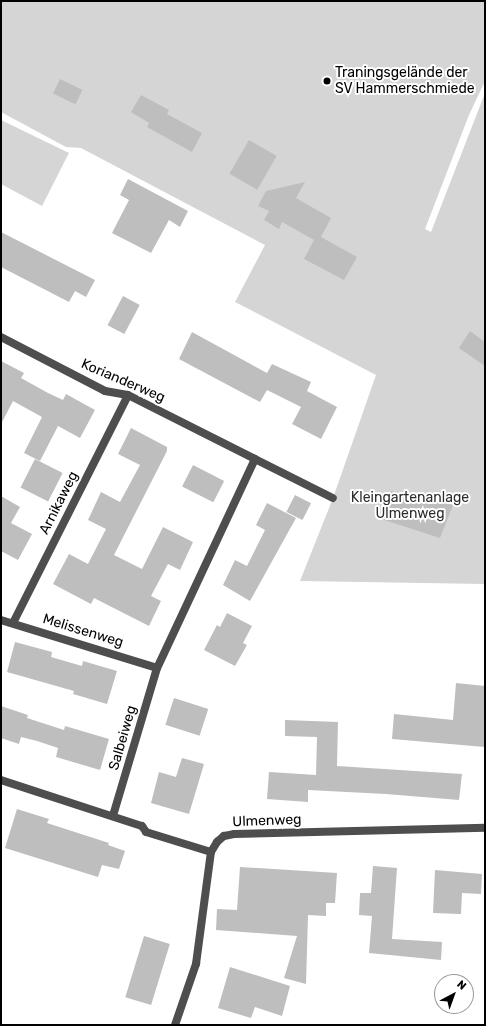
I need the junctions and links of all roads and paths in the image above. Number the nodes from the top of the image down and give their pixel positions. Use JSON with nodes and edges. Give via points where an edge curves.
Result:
{"nodes":[{"id":1,"x":1,"y":337,"type":"edge"},
{"id":2,"x":128,"y":395,"type":"junction"},
{"id":3,"x":255,"y":459,"type":"junction"},
{"id":4,"x":333,"y":498,"type":"dead end"},
{"id":5,"x":1,"y":620,"type":"edge"},
{"id":6,"x":13,"y":623,"type":"junction"},
{"id":7,"x":157,"y":668,"type":"junction"},
{"id":8,"x":1,"y":780,"type":"edge"},
{"id":9,"x":113,"y":816,"type":"junction"},
{"id":10,"x":485,"y":828,"type":"edge"},
{"id":11,"x":211,"y":852,"type":"junction"},
{"id":12,"x":175,"y":1025,"type":"edge"}],
"edges":[{"from":1,"to":2,"type":"street","name":"Korianderweg","via":[[106,391]]},
{"from":2,"to":3,"type":"street","name":"Korianderweg"},
{"from":2,"to":6,"type":"street","name":"Arnikaweg"},
{"from":3,"to":4,"type":"street","name":"Korianderweg"},
{"from":3,"to":7,"type":"street"},
{"from":5,"to":6,"type":"street","name":"Melissenweg"},
{"from":6,"to":7,"type":"street","name":"Melissenweg"},
{"from":7,"to":9,"type":"street","name":"Salbeiweg"},
{"from":8,"to":9,"type":"street"},
{"from":9,"to":11,"type":"street","via":[[142,826],[146,832]]},
{"from":10,"to":11,"type":"street","name":"Ulmenweg","via":[[234,834],[224,836]]},
{"from":11,"to":12,"type":"street","via":[[196,964]]}]}
